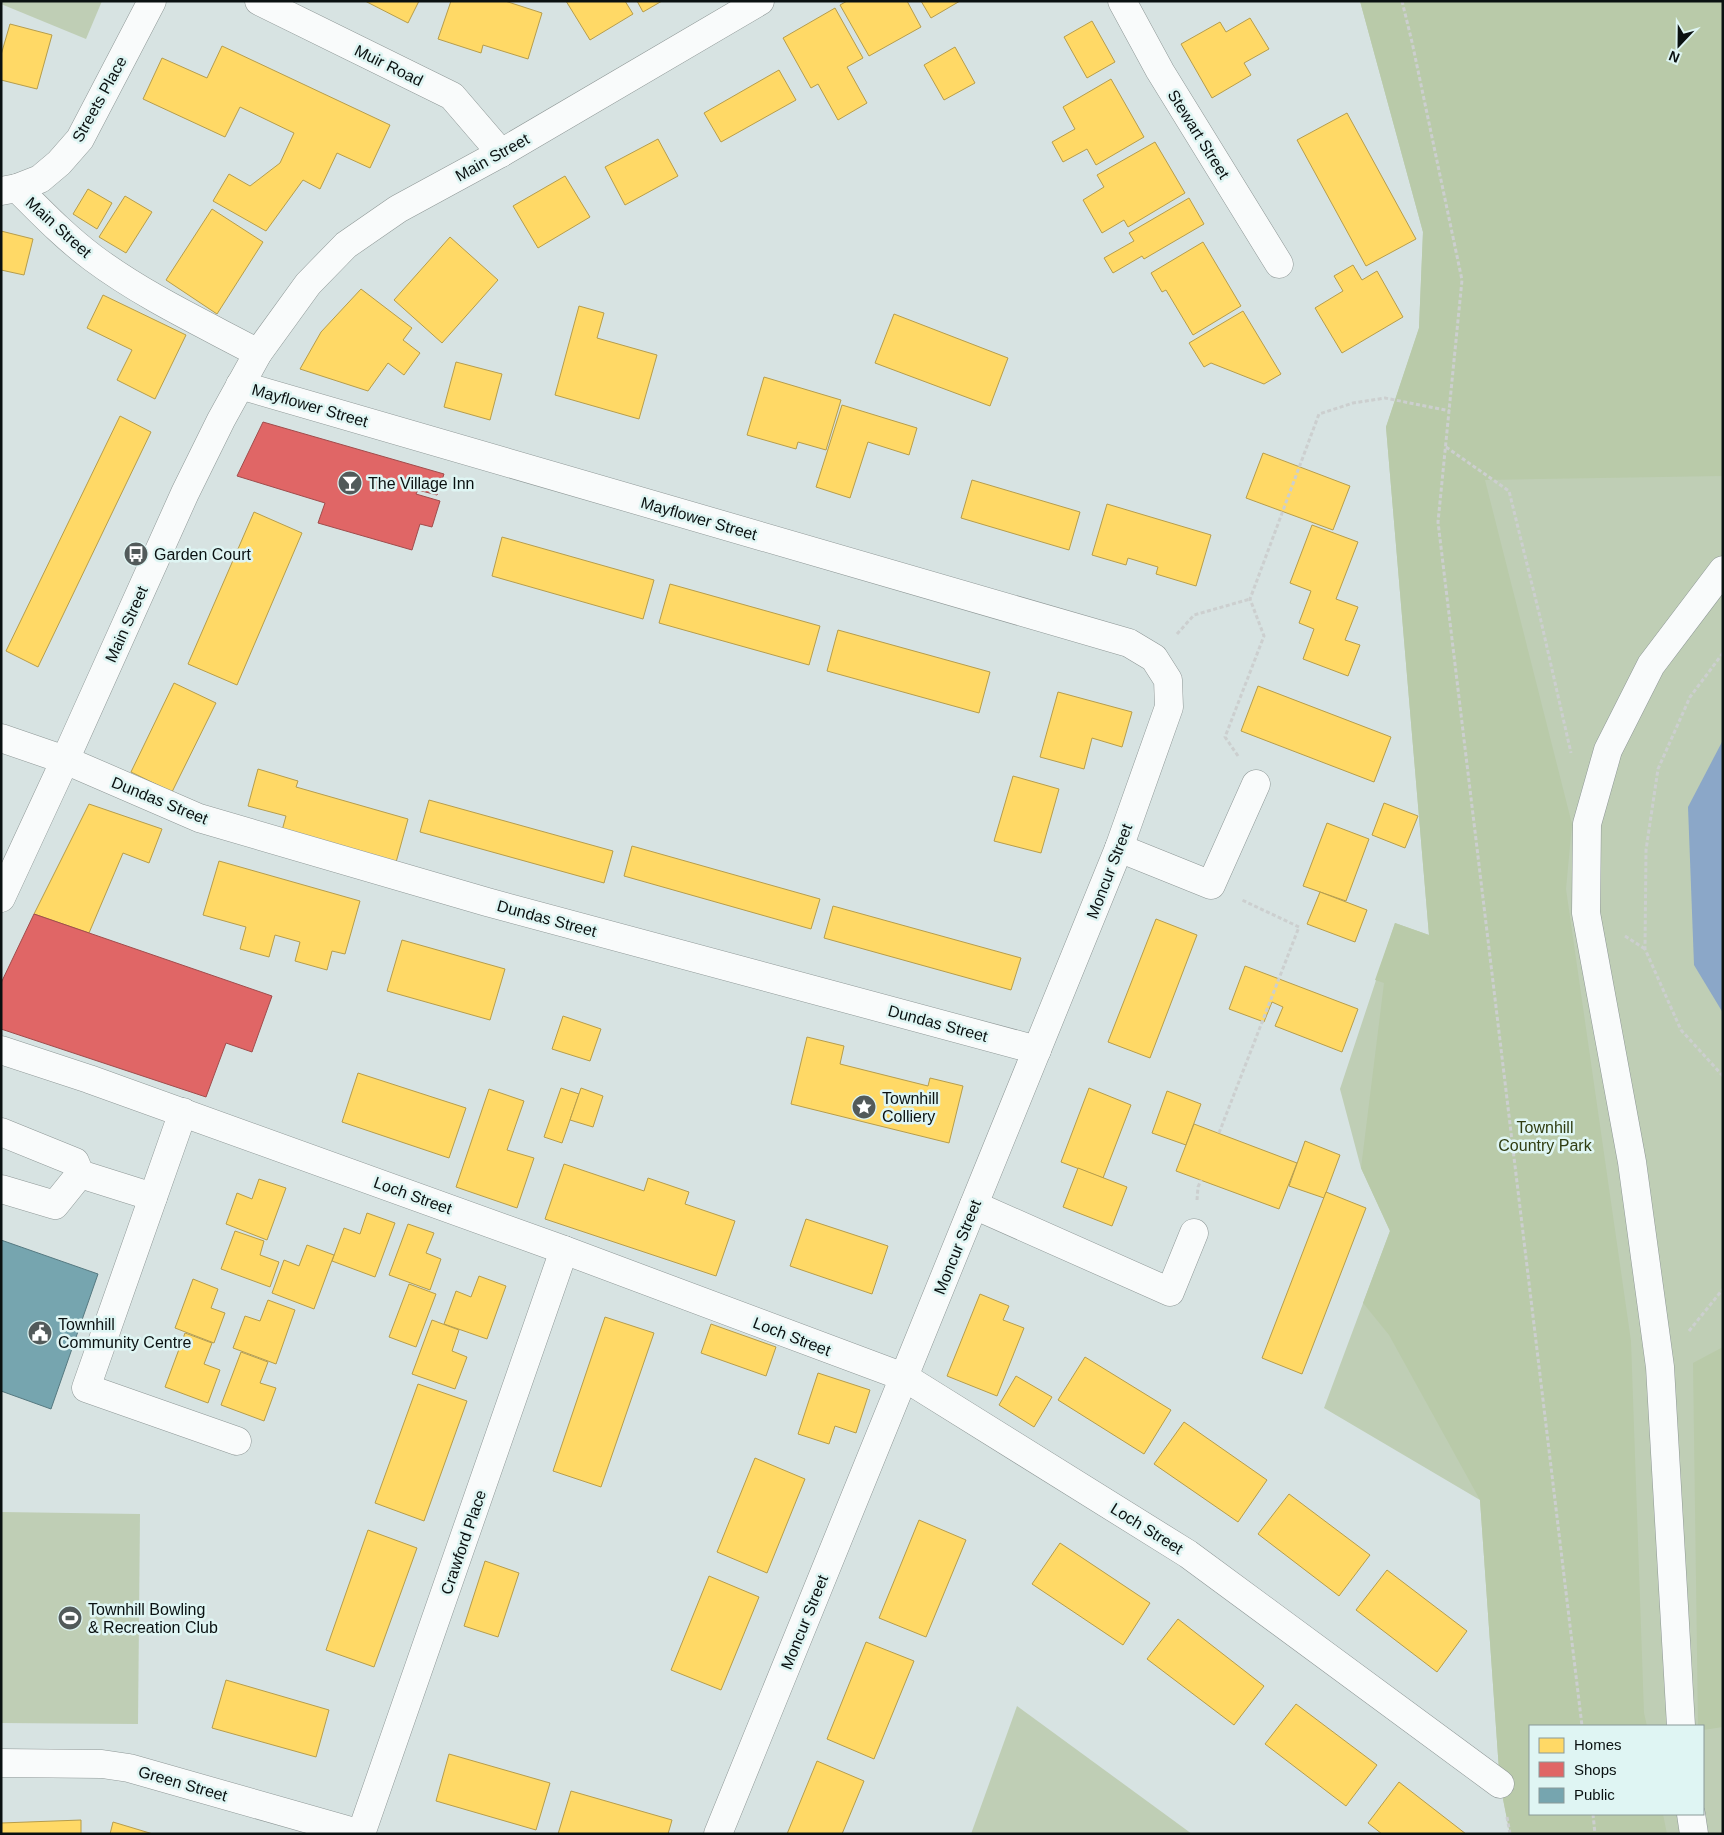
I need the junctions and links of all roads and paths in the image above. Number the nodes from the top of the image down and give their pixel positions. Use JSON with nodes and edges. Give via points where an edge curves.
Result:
{"nodes":[{"id":1,"x":152,"y":1,"type":"edge"},
{"id":2,"x":259,"y":1,"type":"edge"},
{"id":3,"x":760,"y":1,"type":"edge"},
{"id":4,"x":1122,"y":1,"type":"edge"},
{"id":5,"x":1402,"y":1,"type":"edge"},
{"id":6,"x":501,"y":153,"type":"junction"},
{"id":7,"x":9,"y":190,"type":"edge"},
{"id":8,"x":1279,"y":264,"type":"dead end"},
{"id":9,"x":258,"y":353,"type":"junction"},
{"id":10,"x":240,"y":385,"type":"junction"},
{"id":11,"x":1450,"y":411,"type":"junction"},
{"id":12,"x":1446,"y":446,"type":"junction"},
{"id":13,"x":1723,"y":570,"type":"edge"},
{"id":14,"x":1250,"y":599,"type":"junction"},
{"id":15,"x":1723,"y":653,"type":"edge"},
{"id":16,"x":1154,"y":658,"type":"junction"},
{"id":17,"x":1,"y":738,"type":"edge"},
{"id":18,"x":65,"y":760,"type":"junction"},
{"id":19,"x":1573,"y":761,"type":"dead end"},
{"id":20,"x":1256,"y":784,"type":"joint"},
{"id":21,"x":1119,"y":848,"type":"junction"},
{"id":22,"x":1211,"y":886,"type":"junction"},
{"id":23,"x":1,"y":898,"type":"edge"},
{"id":24,"x":1,"y":1050,"type":"edge"},
{"id":25,"x":1037,"y":1050,"type":"junction"},
{"id":26,"x":1723,"y":1076,"type":"edge"},
{"id":27,"x":183,"y":1112,"type":"junction"},
{"id":28,"x":1,"y":1132,"type":"edge"},
{"id":29,"x":1219,"y":1134,"type":"dead end"},
{"id":30,"x":80,"y":1174,"type":"junction"},
{"id":31,"x":1,"y":1189,"type":"edge"},
{"id":32,"x":154,"y":1196,"type":"junction"},
{"id":33,"x":974,"y":1205,"type":"junction"},
{"id":34,"x":1194,"y":1233,"type":"dead end"},
{"id":35,"x":564,"y":1250,"type":"junction"},
{"id":36,"x":1723,"y":1288,"type":"edge"},
{"id":37,"x":1660,"y":1367,"type":"junction"},
{"id":38,"x":904,"y":1377,"type":"junction"},
{"id":39,"x":237,"y":1441,"type":"dead end"},
{"id":40,"x":1582,"y":1725,"type":"edge"},
{"id":41,"x":1681,"y":1725,"type":"edge"},
{"id":42,"x":1,"y":1763,"type":"edge"},
{"id":43,"x":1500,"y":1784,"type":"dead end"},
{"id":44,"x":1593,"y":1815,"type":"edge"},
{"id":45,"x":1691,"y":1815,"type":"edge"},
{"id":46,"x":361,"y":1834,"type":"edge"},
{"id":47,"x":718,"y":1834,"type":"edge"},
{"id":48,"x":1595,"y":1834,"type":"edge"},
{"id":49,"x":1694,"y":1834,"type":"edge"}],
"edges":[{"from":1,"to":7,"type":"street","name":"Streets Place","via":[[80,139],[40,180]]},
{"from":2,"to":6,"type":"street","name":"Muir Road","via":[[452,96]]},
{"from":3,"to":6,"type":"street","name":"Main Street"},
{"from":4,"to":8,"type":"street","name":"Stewart Street","via":[[1160,71]]},
{"from":5,"to":11,"type":"path","via":[[1462,280]]},
{"from":6,"to":9,"type":"street","name":"Main Street","via":[[398,209],[346,245],[308,284]]},
{"from":7,"to":9,"type":"street","name":"Main Street","via":[[92,258],[147,294]]},
{"from":9,"to":10,"type":"street","name":"Main Street"},
{"from":10,"to":16,"type":"street","name":"Mayflower Street","via":[[1129,643]]},
{"from":10,"to":18,"type":"street","name":"Main Street","via":[[184,493]]},
{"from":11,"to":12,"type":"path"},
{"from":11,"to":14,"type":"path","via":[[1385,398],[1353,402],[1320,414]]},
{"from":12,"to":19,"type":"path","via":[[1509,491]]},
{"from":12,"to":40,"type":"path","via":[[1438,522]]},
{"from":13,"to":37,"type":"street","via":[[1651,665],[1608,750],[1587,824],[1586,913],[1632,1162]]},
{"from":14,"to":16,"type":"path","via":[[1194,615]]},
{"from":14,"to":20,"type":"path","via":[[1264,636],[1225,737]]},
{"from":15,"to":26,"type":"path","via":[[1690,698],[1658,769],[1646,850],[1646,949],[1681,1030]]},
{"from":16,"to":21,"type":"street","name":"Moncur Street","via":[[1168,680],[1169,707]]},
{"from":17,"to":18,"type":"street"},
{"from":18,"to":23,"type":"street","name":"Main Street"},
{"from":18,"to":25,"type":"street","name":"Dundas Street","via":[[199,818],[496,904]]},
{"from":20,"to":22,"type":"street"},
{"from":21,"to":22,"type":"street"},
{"from":21,"to":25,"type":"street","name":"Moncur Street"},
{"from":22,"to":29,"type":"path","via":[[1299,927]]},
{"from":24,"to":27,"type":"street","name":"Loch Street"},
{"from":25,"to":33,"type":"street","name":"Moncur Street"},
{"from":27,"to":32,"type":"street"},
{"from":27,"to":35,"type":"street","name":"Loch Street"},
{"from":28,"to":30,"type":"street","via":[[75,1162]]},
{"from":30,"to":31,"type":"street","via":[[55,1205]]},
{"from":30,"to":32,"type":"street"},
{"from":32,"to":39,"type":"street","via":[[86,1388]]},
{"from":33,"to":34,"type":"street","via":[[1170,1292]]},
{"from":33,"to":38,"type":"street","name":"Moncur Street"},
{"from":35,"to":38,"type":"street","name":"Loch Street"},
{"from":35,"to":46,"type":"street","name":"Crawford Place"},
{"from":36,"to":37,"type":"path"},
{"from":37,"to":41,"type":"street"},
{"from":38,"to":43,"type":"street","name":"Loch Street","via":[[1188,1554]]},
{"from":38,"to":47,"type":"street","name":"Moncur Street"},
{"from":42,"to":46,"type":"street","name":"Green Street","via":[[102,1764],[129,1768]]},
{"from":44,"to":48,"type":"path"},
{"from":45,"to":49,"type":"street"}]}
